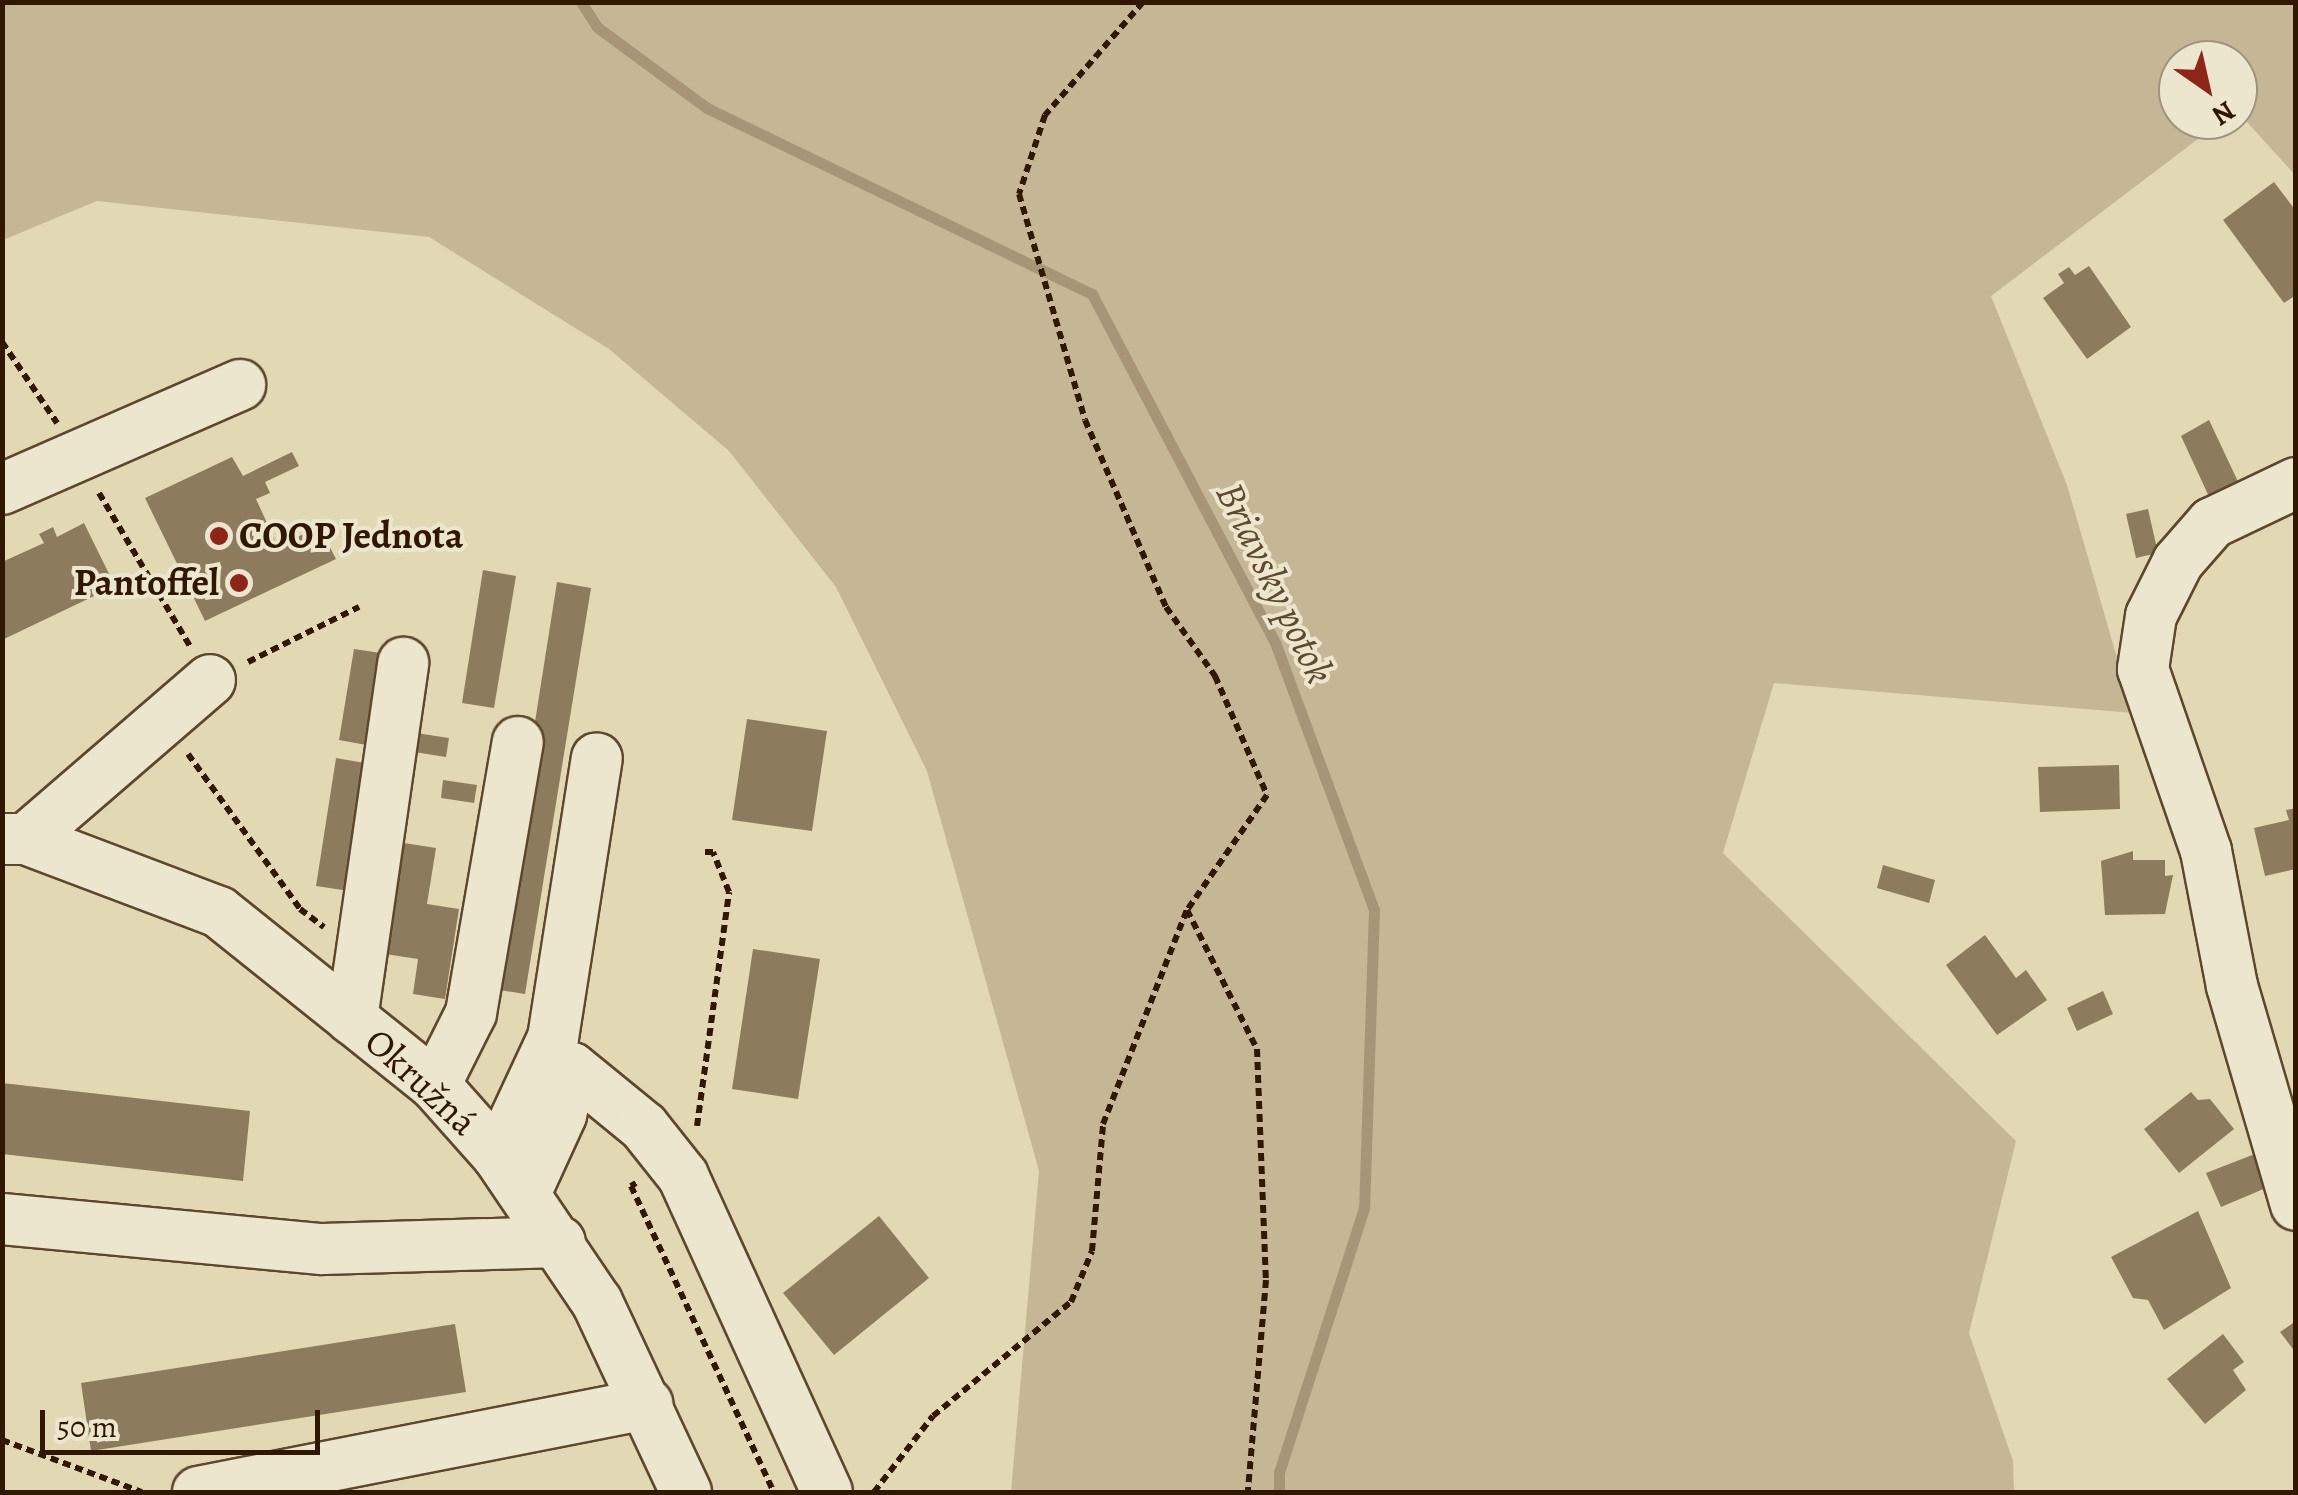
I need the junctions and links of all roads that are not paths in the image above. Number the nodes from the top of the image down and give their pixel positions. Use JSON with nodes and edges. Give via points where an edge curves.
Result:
{"nodes":[{"id":1,"x":240,"y":385,"type":"dead end"},
{"id":2,"x":2296,"y":482,"type":"edge"},
{"id":3,"x":2,"y":489,"type":"edge"},
{"id":4,"x":403,"y":664,"type":"dead end"},
{"id":5,"x":210,"y":680,"type":"road end"},
{"id":6,"x":518,"y":742,"type":"dead end"},
{"id":7,"x":597,"y":758,"type":"dead end"},
{"id":8,"x":14,"y":839,"type":"edge"},
{"id":9,"x":352,"y":1019,"type":"junction"},
{"id":10,"x":435,"y":1086,"type":"junction"},
{"id":11,"x":511,"y":1175,"type":"junction"},
{"id":12,"x":2296,"y":1205,"type":"edge"},
{"id":13,"x":2,"y":1218,"type":"edge"},
{"id":14,"x":560,"y":1242,"type":"junction"},
{"id":15,"x":647,"y":1404,"type":"junction"},
{"id":16,"x":198,"y":1492,"type":"edge"},
{"id":17,"x":686,"y":1492,"type":"edge"},
{"id":18,"x":827,"y":1492,"type":"edge"}],
"edges":[{"from":1,"to":3,"type":"street"},
{"from":2,"to":12,"type":"street","via":[[2212,523],[2178,562],[2151,616],[2143,669],[2206,851],[2232,986]]},
{"from":4,"to":9,"type":"street"},
{"from":5,"to":8,"type":"street"},
{"from":6,"to":10,"type":"street","via":[[471,1013]]},
{"from":7,"to":11,"type":"street","via":[[553,1038]]},
{"from":8,"to":9,"type":"street","name":"Okružná","via":[[219,912]]},
{"from":9,"to":10,"type":"street","name":"Okružná"},
{"from":10,"to":11,"type":"street","name":"Okružná"},
{"from":11,"to":14,"type":"street","name":"Okružná"},
{"from":11,"to":18,"type":"street","via":[[561,1116],[572,1068],[644,1127],[683,1176]]},
{"from":13,"to":14,"type":"street","via":[[322,1249]]},
{"from":14,"to":15,"type":"street","name":"Okružná"},
{"from":15,"to":16,"type":"street"},
{"from":15,"to":17,"type":"street","name":"Okružná"}]}
